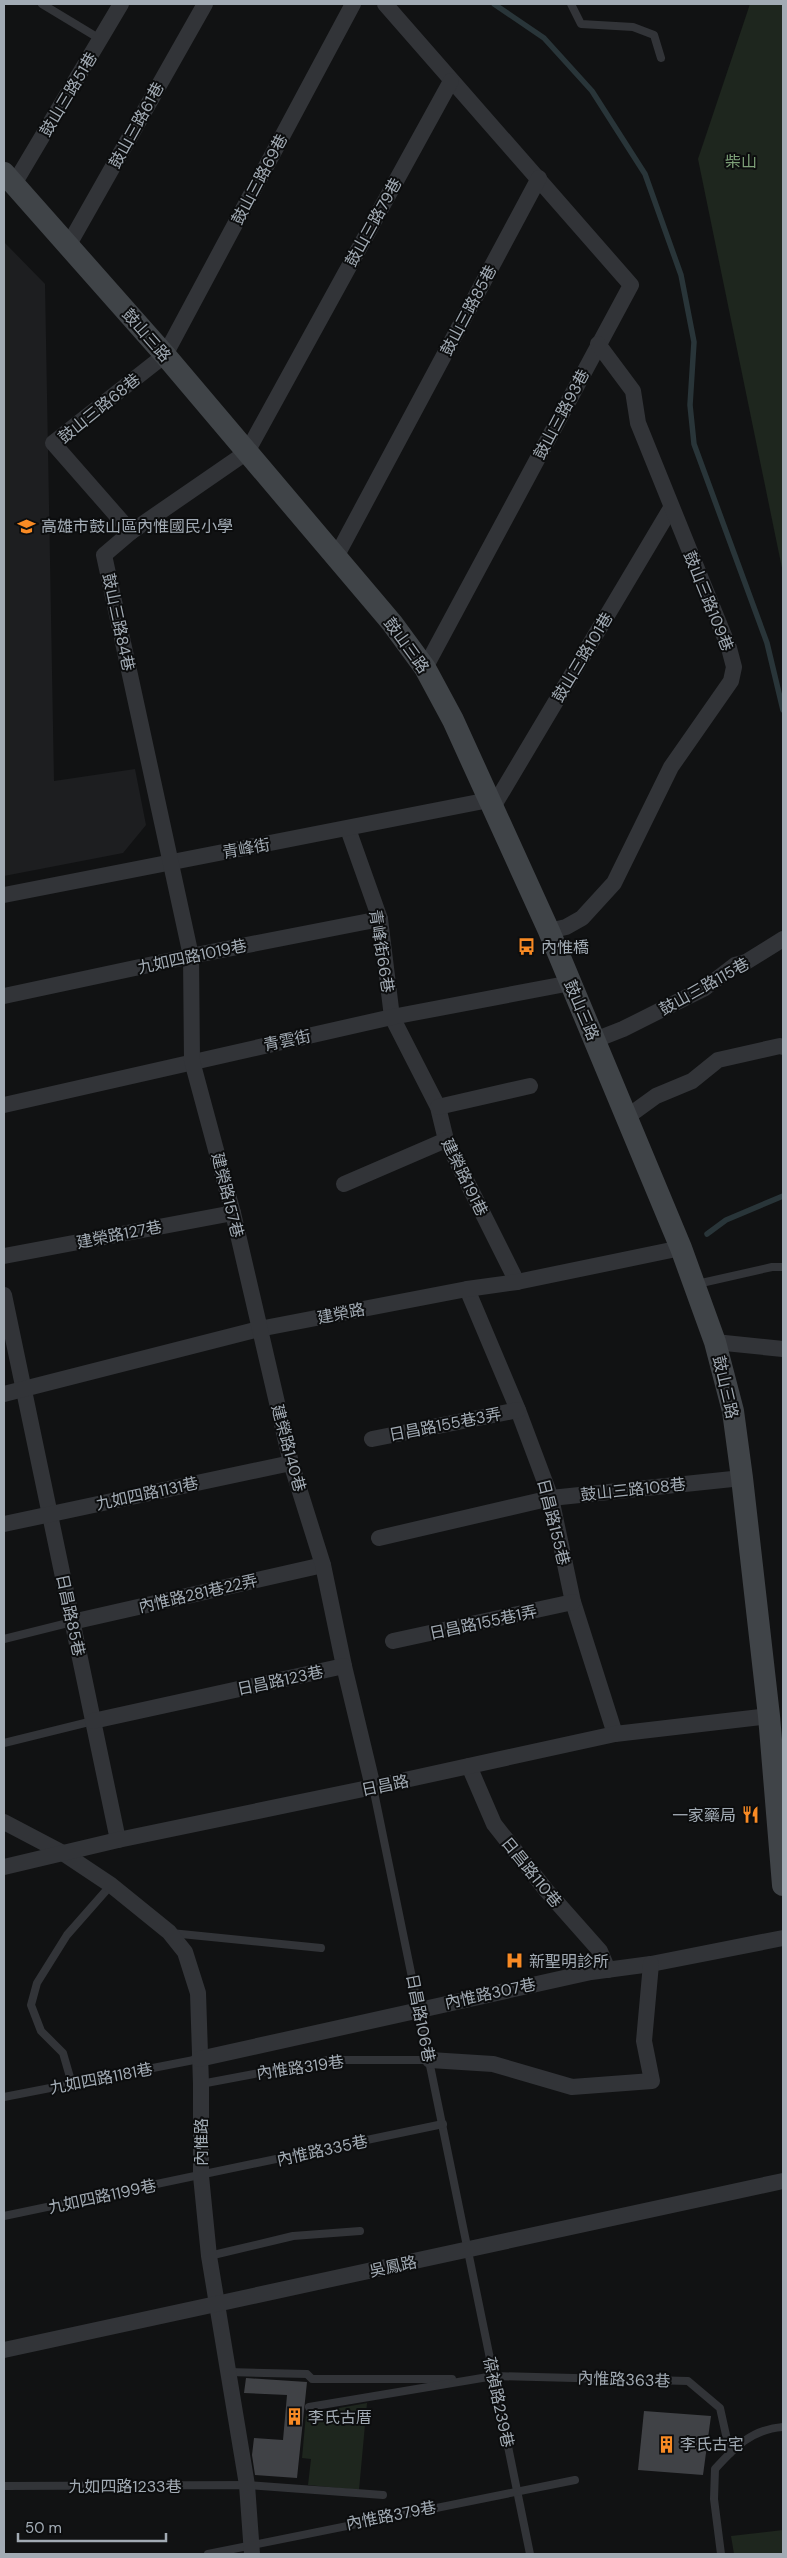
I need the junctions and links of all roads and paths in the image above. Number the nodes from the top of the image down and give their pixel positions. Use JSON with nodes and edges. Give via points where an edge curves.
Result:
{"nodes":[{"id":1,"x":42,"y":4,"type":"edge"},
{"id":2,"x":121,"y":4,"type":"edge"},
{"id":3,"x":205,"y":4,"type":"edge"},
{"id":4,"x":353,"y":4,"type":"edge"},
{"id":5,"x":385,"y":4,"type":"edge"},
{"id":6,"x":571,"y":4,"type":"edge"},
{"id":7,"x":101,"y":39,"type":"junction"},
{"id":8,"x":661,"y":58,"type":"dead end"},
{"id":9,"x":451,"y":81,"type":"junction"},
{"id":10,"x":9,"y":178,"type":"edge"},
{"id":11,"x":539,"y":178,"type":"junction"},
{"id":12,"x":68,"y":246,"type":"junction"},
{"id":13,"x":598,"y":344,"type":"junction"},
{"id":14,"x":165,"y":355,"type":"junction"},
{"id":15,"x":248,"y":452,"type":"junction"},
{"id":16,"x":671,"y":508,"type":"junction"},
{"id":17,"x":131,"y":532,"type":"junction"},
{"id":18,"x":336,"y":557,"type":"junction"},
{"id":19,"x":425,"y":668,"type":"junction"},
{"id":20,"x":491,"y":804,"type":"junction"},
{"id":21,"x":348,"y":829,"type":"junction"},
{"id":22,"x":170,"y":862,"type":"junction"},
{"id":23,"x":4,"y":894,"type":"edge"},
{"id":24,"x":380,"y":919,"type":"junction"},
{"id":25,"x":549,"y":931,"type":"junction"},
{"id":26,"x":783,"y":940,"type":"edge"},
{"id":27,"x":192,"y":956,"type":"junction"},
{"id":28,"x":571,"y":984,"type":"junction"},
{"id":29,"x":4,"y":996,"type":"edge"},
{"id":30,"x":392,"y":1017,"type":"junction"},
{"id":31,"x":595,"y":1040,"type":"junction"},
{"id":32,"x":783,"y":1048,"type":"edge"},
{"id":33,"x":192,"y":1061,"type":"junction"},
{"id":34,"x":530,"y":1086,"type":"dead end"},
{"id":35,"x":4,"y":1105,"type":"edge"},
{"id":36,"x":438,"y":1107,"type":"junction"},
{"id":37,"x":627,"y":1117,"type":"junction"},
{"id":38,"x":446,"y":1140,"type":"junction"},
{"id":39,"x":344,"y":1184,"type":"dead end"},
{"id":40,"x":233,"y":1213,"type":"junction"},
{"id":41,"x":681,"y":1248,"type":"junction"},
{"id":42,"x":4,"y":1256,"type":"edge"},
{"id":43,"x":783,"y":1267,"type":"edge"},
{"id":44,"x":517,"y":1282,"type":"junction"},
{"id":45,"x":694,"y":1285,"type":"junction"},
{"id":46,"x":467,"y":1288,"type":"junction"},
{"id":47,"x":4,"y":1294,"type":"edge"},
{"id":48,"x":259,"y":1329,"type":"junction"},
{"id":49,"x":715,"y":1342,"type":"junction"},
{"id":50,"x":783,"y":1349,"type":"edge"},
{"id":51,"x":23,"y":1390,"type":"junction"},
{"id":52,"x":4,"y":1394,"type":"edge"},
{"id":53,"x":518,"y":1410,"type":"junction"},
{"id":54,"x":372,"y":1439,"type":"dead end"},
{"id":55,"x":291,"y":1463,"type":"junction"},
{"id":56,"x":742,"y":1478,"type":"junction"},
{"id":57,"x":552,"y":1498,"type":"junction"},
{"id":58,"x":49,"y":1514,"type":"junction"},
{"id":59,"x":4,"y":1524,"type":"edge"},
{"id":60,"x":379,"y":1538,"type":"dead end"},
{"id":61,"x":323,"y":1565,"type":"junction"},
{"id":62,"x":573,"y":1602,"type":"junction"},
{"id":63,"x":72,"y":1622,"type":"junction"},
{"id":64,"x":4,"y":1639,"type":"edge"},
{"id":65,"x":393,"y":1641,"type":"dead end"},
{"id":66,"x":344,"y":1666,"type":"junction"},
{"id":67,"x":769,"y":1716,"type":"junction"},
{"id":68,"x":93,"y":1721,"type":"junction"},
{"id":69,"x":615,"y":1734,"type":"junction"},
{"id":70,"x":4,"y":1743,"type":"edge"},
{"id":71,"x":469,"y":1766,"type":"junction"},
{"id":72,"x":779,"y":1778,"type":"edge"},
{"id":73,"x":373,"y":1787,"type":"junction"},
{"id":74,"x":4,"y":1822,"type":"edge"},
{"id":75,"x":118,"y":1840,"type":"junction"},
{"id":76,"x":63,"y":1853,"type":"junction"},
{"id":77,"x":4,"y":1867,"type":"edge"},
{"id":78,"x":111,"y":1885,"type":"junction"},
{"id":79,"x":783,"y":1885,"type":"edge"},
{"id":80,"x":169,"y":1932,"type":"junction"},
{"id":81,"x":783,"y":1938,"type":"edge"},
{"id":82,"x":321,"y":1948,"type":"dead end"},
{"id":83,"x":651,"y":1964,"type":"junction"},
{"id":84,"x":608,"y":1970,"type":"junction"},
{"id":85,"x":420,"y":2008,"type":"junction"},
{"id":86,"x":199,"y":2059,"type":"junction"},
{"id":87,"x":430,"y":2060,"type":"junction"},
{"id":88,"x":72,"y":2084,"type":"junction"},
{"id":89,"x":201,"y":2084,"type":"junction"},
{"id":90,"x":4,"y":2097,"type":"edge"},
{"id":91,"x":442,"y":2124,"type":"junction"},
{"id":92,"x":200,"y":2176,"type":"junction"},
{"id":93,"x":783,"y":2181,"type":"edge"},
{"id":94,"x":4,"y":2216,"type":"edge"},
{"id":95,"x":360,"y":2231,"type":"dead end"},
{"id":96,"x":468,"y":2250,"type":"junction"},
{"id":97,"x":209,"y":2256,"type":"junction"},
{"id":98,"x":217,"y":2303,"type":"junction"},
{"id":99,"x":4,"y":2350,"type":"edge"},
{"id":100,"x":228,"y":2372,"type":"junction"},
{"id":101,"x":494,"y":2376,"type":"junction"},
{"id":102,"x":375,"y":2379,"type":"junction"},
{"id":103,"x":472,"y":2379,"type":"junction"},
{"id":104,"x":376,"y":2396,"type":"junction"},
{"id":105,"x":309,"y":2408,"type":"dead end"},
{"id":106,"x":783,"y":2427,"type":"edge"},
{"id":107,"x":730,"y":2453,"type":"junction"},
{"id":108,"x":575,"y":2480,"type":"dead end"},
{"id":109,"x":247,"y":2485,"type":"junction"},
{"id":110,"x":4,"y":2486,"type":"edge"},
{"id":111,"x":518,"y":2492,"type":"junction"},
{"id":112,"x":383,"y":2495,"type":"dead end"},
{"id":113,"x":252,"y":2549,"type":"edge"},
{"id":114,"x":208,"y":2554,"type":"edge"},
{"id":115,"x":530,"y":2554,"type":"edge"},
{"id":116,"x":722,"y":2554,"type":"edge"}],
"edges":[{"from":1,"to":7,"type":"lane"},
{"from":2,"to":7,"type":"street","name":"鼓山三路51巷"},
{"from":3,"to":12,"type":"street","name":"鼓山三路61巷"},
{"from":4,"to":14,"type":"street","name":"鼓山三路69巷"},
{"from":5,"to":9,"type":"street"},
{"from":6,"to":8,"type":"lane","via":[[581,24],[633,27],[654,35]]},
{"from":7,"to":10,"type":"street","name":"鼓山三路51巷"},
{"from":9,"to":11,"type":"street"},
{"from":9,"to":15,"type":"street","name":"鼓山三路79巷"},
{"from":10,"to":12,"type":"street","name":"鼓山三路"},
{"from":11,"to":13,"type":"street","name":"鼓山三路93巷","via":[[632,285]]},
{"from":11,"to":18,"type":"street","name":"鼓山三路85巷"},
{"from":12,"to":14,"type":"street","name":"鼓山三路"},
{"from":13,"to":16,"type":"street","name":"鼓山三路109巷","via":[[633,391],[638,423]]},
{"from":13,"to":19,"type":"street","name":"鼓山三路93巷"},
{"from":14,"to":15,"type":"street","name":"鼓山三路"},
{"from":14,"to":17,"type":"street","name":"鼓山三路68巷","via":[[53,443]]},
{"from":15,"to":17,"type":"street","name":"鼓山三路84巷"},
{"from":15,"to":18,"type":"street","name":"鼓山三路"},
{"from":16,"to":20,"type":"street","name":"鼓山三路101巷"},
{"from":16,"to":25,"type":"street","name":"鼓山三路109巷","via":[[730,648],[734,667],[731,681],[671,768],[614,883],[582,918],[566,927]]},
{"from":17,"to":22,"type":"street","name":"鼓山三路84巷","via":[[104,555]]},
{"from":18,"to":19,"type":"street","name":"鼓山三路"},
{"from":19,"to":20,"type":"street","name":"鼓山三路"},
{"from":20,"to":21,"type":"street","name":"青峰街"},
{"from":20,"to":25,"type":"street","name":"鼓山三路"},
{"from":21,"to":22,"type":"street","name":"青峰街"},
{"from":21,"to":24,"type":"street","name":"青峰街66巷"},
{"from":22,"to":23,"type":"street","name":"青峰街"},
{"from":22,"to":27,"type":"street","name":"建榮路157巷"},
{"from":24,"to":27,"type":"street","name":"九如四路1019巷"},
{"from":24,"to":30,"type":"street","name":"青峰街66巷"},
{"from":25,"to":28,"type":"street","name":"鼓山三路"},
{"from":26,"to":31,"type":"street","name":"鼓山三路115巷","via":[[735,965],[706,988]]},
{"from":27,"to":29,"type":"street","name":"九如四路1019巷"},
{"from":27,"to":33,"type":"street","name":"建榮路157巷"},
{"from":28,"to":30,"type":"street","name":"青雲街"},
{"from":28,"to":31,"type":"street","name":"鼓山三路"},
{"from":30,"to":33,"type":"street","name":"青雲街"},
{"from":30,"to":36,"type":"street","name":"建榮路191巷"},
{"from":31,"to":37,"type":"street","name":"鼓山三路"},
{"from":32,"to":37,"type":"street","via":[[780,1046],[718,1060],[692,1081],[656,1096]]},
{"from":33,"to":35,"type":"street","name":"青雲街"},
{"from":33,"to":40,"type":"street","name":"建榮路157巷"},
{"from":34,"to":36,"type":"street"},
{"from":36,"to":38,"type":"street","name":"建榮路191巷"},
{"from":37,"to":41,"type":"street","name":"鼓山三路"},
{"from":38,"to":39,"type":"street"},
{"from":38,"to":44,"type":"street","name":"建榮路191巷"},
{"from":40,"to":42,"type":"street","name":"建榮路127巷"},
{"from":40,"to":48,"type":"street","name":"建榮路157巷"},
{"from":41,"to":44,"type":"street","name":"建榮路"},
{"from":41,"to":45,"type":"street","name":"鼓山三路"},
{"from":43,"to":45,"type":"lane"},
{"from":44,"to":46,"type":"street","name":"建榮路"},
{"from":45,"to":49,"type":"street","name":"鼓山三路"},
{"from":46,"to":48,"type":"street","name":"建榮路"},
{"from":46,"to":53,"type":"street","name":"日昌路155巷"},
{"from":47,"to":51,"type":"street"},
{"from":48,"to":51,"type":"street","name":"建榮路"},
{"from":48,"to":55,"type":"street","name":"建榮路140巷"},
{"from":49,"to":50,"type":"street"},
{"from":49,"to":56,"type":"street","name":"鼓山三路","via":[[733,1411]]},
{"from":51,"to":52,"type":"street","name":"建榮路"},
{"from":51,"to":58,"type":"street","name":"日昌路85巷"},
{"from":53,"to":54,"type":"street","name":"日昌路155巷3弄"},
{"from":53,"to":57,"type":"street","name":"日昌路155巷"},
{"from":55,"to":58,"type":"street","name":"九如四路1131巷"},
{"from":55,"to":61,"type":"street","name":"建榮路140巷"},
{"from":56,"to":57,"type":"street","name":"鼓山三路108巷"},
{"from":56,"to":67,"type":"street","name":"鼓山三路"},
{"from":57,"to":60,"type":"street","name":"鼓山三路108巷"},
{"from":57,"to":62,"type":"street","name":"日昌路155巷"},
{"from":58,"to":59,"type":"street","name":"九如四路1131巷"},
{"from":58,"to":63,"type":"street","name":"日昌路85巷"},
{"from":61,"to":63,"type":"street","name":"內惟路281巷22弄"},
{"from":61,"to":66,"type":"street","name":"建榮路140巷"},
{"from":62,"to":65,"type":"street","name":"日昌路155巷1弄"},
{"from":62,"to":69,"type":"street","name":"日昌路155巷"},
{"from":63,"to":64,"type":"lane"},
{"from":63,"to":68,"type":"street","name":"日昌路85巷"},
{"from":66,"to":68,"type":"street","name":"日昌路123巷"},
{"from":66,"to":73,"type":"street","name":"日昌路123巷"},
{"from":67,"to":69,"type":"street","name":"日昌路"},
{"from":67,"to":72,"type":"street","name":"鼓山三路"},
{"from":68,"to":70,"type":"lane"},
{"from":68,"to":75,"type":"street","name":"日昌路85巷"},
{"from":69,"to":71,"type":"street","name":"日昌路"},
{"from":71,"to":73,"type":"street","name":"日昌路"},
{"from":71,"to":84,"type":"street","name":"日昌路110巷","via":[[494,1824],[582,1934],[600,1951]]},
{"from":72,"to":79,"type":"street","name":"鼓山三路"},
{"from":73,"to":75,"type":"street","name":"日昌路"},
{"from":73,"to":85,"type":"lane","name":"日昌路106巷"},
{"from":74,"to":76,"type":"street","name":"內惟路"},
{"from":75,"to":76,"type":"street","name":"日昌路"},
{"from":76,"to":77,"type":"street","name":"日昌路"},
{"from":76,"to":78,"type":"street","name":"內惟路"},
{"from":78,"to":80,"type":"street","name":"內惟路"},
{"from":78,"to":88,"type":"lane","via":[[67,1934],[36,1983],[31,2005],[41,2031],[63,2053]]},
{"from":80,"to":82,"type":"lane"},
{"from":80,"to":86,"type":"street","name":"內惟路","via":[[185,1952],[198,1994]]},
{"from":81,"to":83,"type":"street","name":"內惟路307巷"},
{"from":83,"to":84,"type":"street","name":"內惟路307巷"},
{"from":83,"to":87,"type":"street","via":[[644,2041],[652,2081],[572,2087],[493,2064]]},
{"from":84,"to":85,"type":"street","name":"內惟路307巷"},
{"from":85,"to":86,"type":"street","name":"內惟路307巷"},
{"from":85,"to":87,"type":"lane","name":"日昌路106巷"},
{"from":86,"to":88,"type":"lane","name":"九如四路1181巷"},
{"from":86,"to":89,"type":"street","name":"內惟路"},
{"from":87,"to":89,"type":"lane","name":"內惟路319巷","via":[[328,2060]]},
{"from":87,"to":91,"type":"lane","name":"日昌路106巷"},
{"from":88,"to":90,"type":"lane","name":"九如四路1181巷"},
{"from":89,"to":92,"type":"street","name":"內惟路"},
{"from":91,"to":92,"type":"lane","name":"內惟路335巷"},
{"from":91,"to":96,"type":"lane","name":"日昌路106巷"},
{"from":92,"to":94,"type":"lane","name":"九如四路1199巷"},
{"from":92,"to":97,"type":"street","name":"內惟路"},
{"from":93,"to":96,"type":"street","name":"吳鳳路"},
{"from":95,"to":97,"type":"lane","via":[[293,2236]]},
{"from":96,"to":98,"type":"street","name":"吳鳳路"},
{"from":96,"to":101,"type":"lane","name":"葆禎路239巷"},
{"from":97,"to":98,"type":"street","name":"內惟路"},
{"from":98,"to":99,"type":"street","name":"吳鳳路"},
{"from":98,"to":100,"type":"street","name":"內惟路"},
{"from":100,"to":102,"type":"lane","name":"內惟路363巷","via":[[307,2374],[312,2379]]},
{"from":100,"to":109,"type":"street","name":"內惟路"},
{"from":101,"to":103,"type":"lane","name":"內惟路363巷"},
{"from":101,"to":107,"type":"lane","name":"內惟路363巷","via":[[688,2381],[720,2408]]},
{"from":101,"to":111,"type":"lane","name":"葆禎路239巷"},
{"from":102,"to":103,"type":"lane","name":"內惟路363巷"},
{"from":102,"to":104,"type":"lane"},
{"from":103,"to":104,"type":"lane","name":"內惟路363巷"},
{"from":104,"to":105,"type":"lane","name":"內惟路363巷"},
{"from":106,"to":107,"type":"lane","via":[[772,2428],[740,2442]]},
{"from":107,"to":116,"type":"lane","via":[[715,2469],[714,2499]]},
{"from":108,"to":111,"type":"lane","name":"內惟路379巷"},
{"from":109,"to":110,"type":"lane","name":"九如四路1233巷"},
{"from":109,"to":112,"type":"lane","name":"內惟路379巷"},
{"from":109,"to":113,"type":"street","name":"內惟路"},
{"from":111,"to":113,"type":"lane","name":"內惟路379巷"},
{"from":111,"to":115,"type":"lane","name":"葆禎路239巷"},
{"from":113,"to":114,"type":"lane","name":"內惟路379巷"}]}
